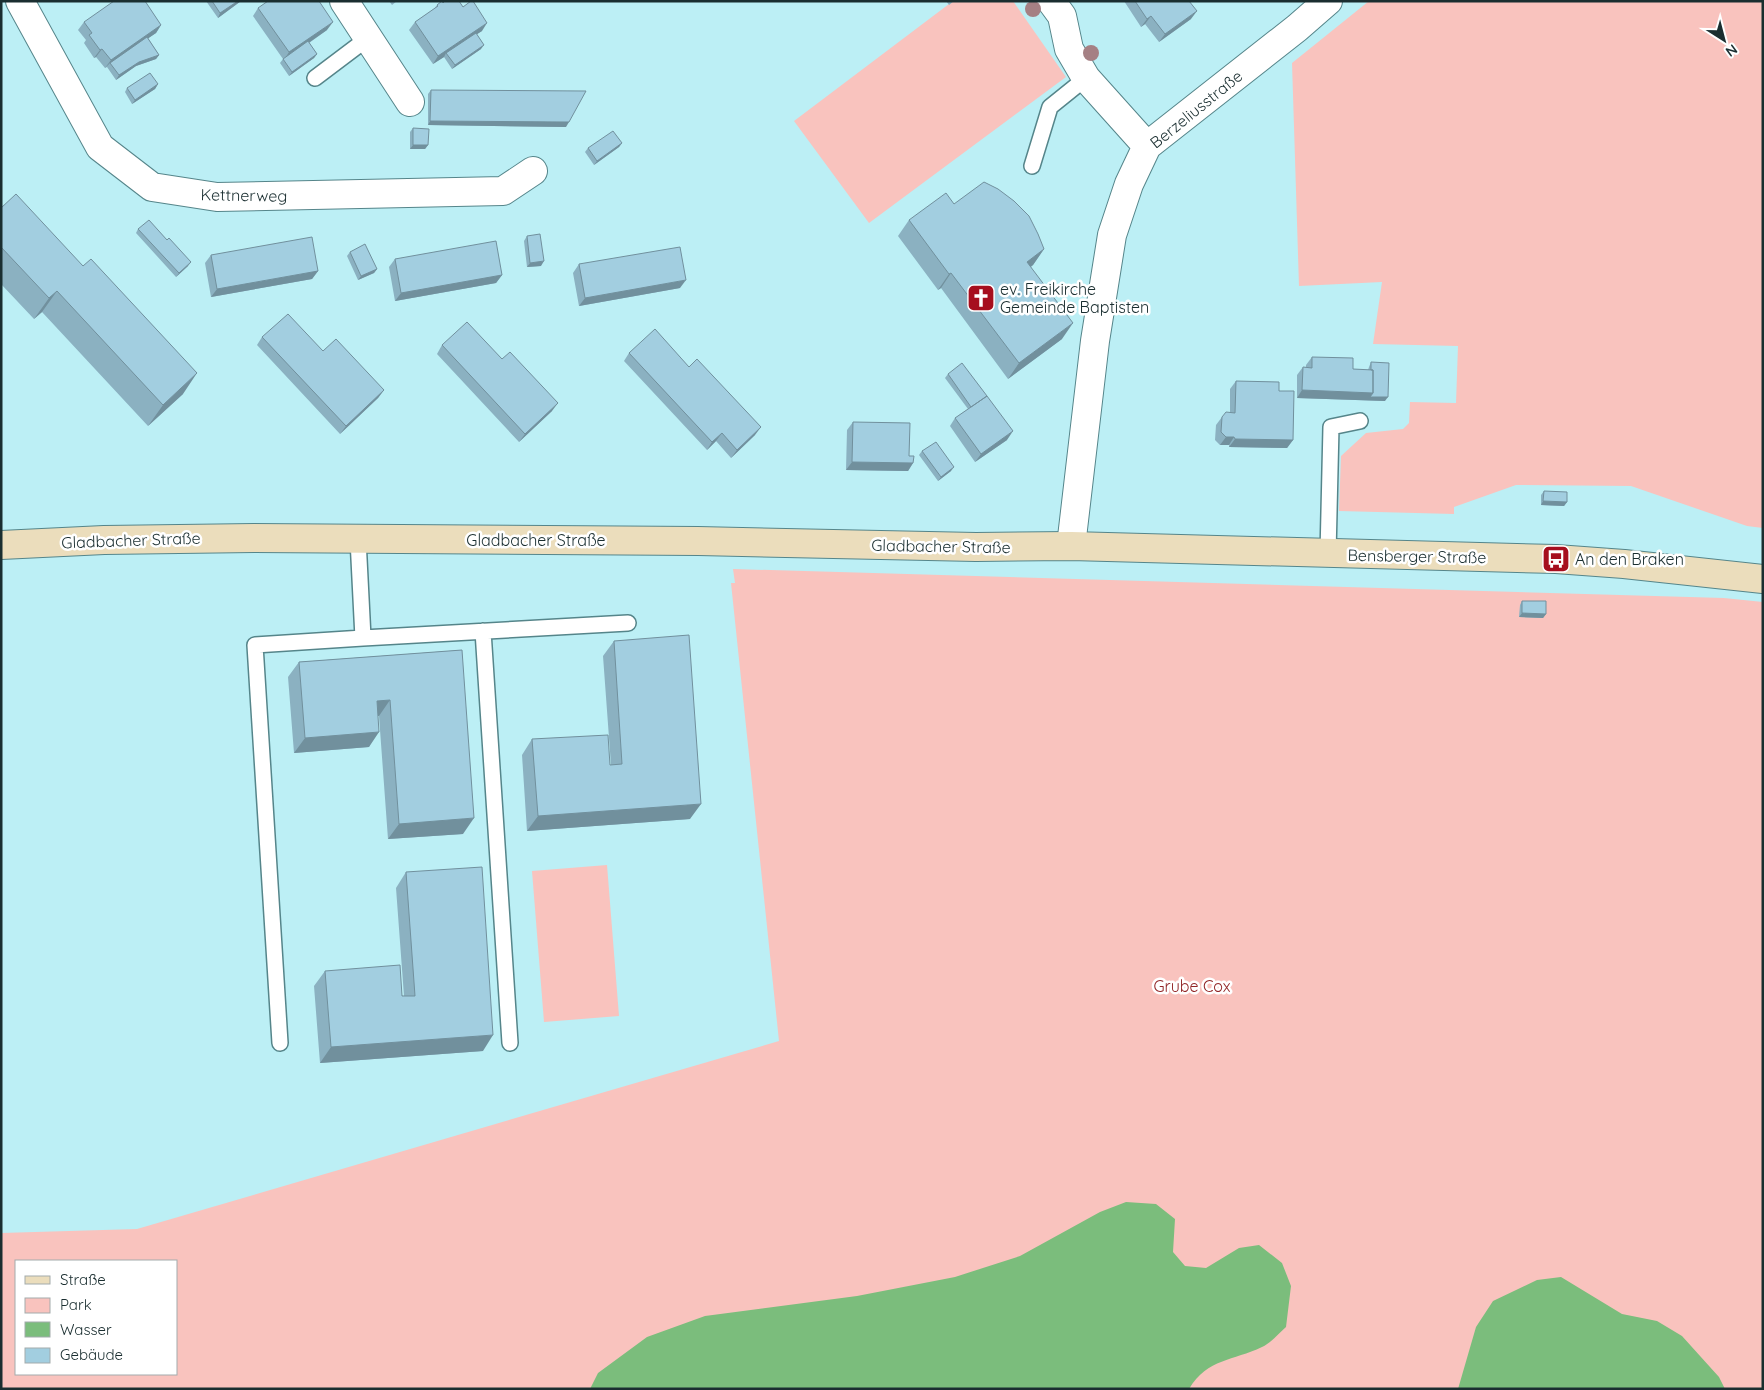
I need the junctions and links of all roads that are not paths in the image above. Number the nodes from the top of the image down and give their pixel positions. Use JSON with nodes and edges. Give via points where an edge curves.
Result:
{"nodes":[{"id":1,"x":20,"y":1,"type":"edge"},
{"id":2,"x":344,"y":1,"type":"edge"},
{"id":3,"x":1051,"y":1,"type":"edge"},
{"id":4,"x":1328,"y":1,"type":"edge"},
{"id":5,"x":368,"y":38,"type":"junction"},
{"id":6,"x":315,"y":78,"type":"dead end"},
{"id":7,"x":1086,"y":78,"type":"junction"},
{"id":8,"x":410,"y":102,"type":"dead end"},
{"id":9,"x":1147,"y":146,"type":"junction"},
{"id":10,"x":1032,"y":166,"type":"dead end"},
{"id":11,"x":533,"y":171,"type":"dead end"},
{"id":12,"x":1360,"y":421,"type":"dead end"},
{"id":13,"x":358,"y":539,"type":"junction"},
{"id":14,"x":1,"y":545,"type":"edge"},
{"id":15,"x":1071,"y":546,"type":"junction"},
{"id":16,"x":1328,"y":554,"type":"junction"},
{"id":17,"x":1763,"y":579,"type":"edge"},
{"id":18,"x":628,"y":623,"type":"dead end"},
{"id":19,"x":483,"y":631,"type":"junction"},
{"id":20,"x":363,"y":638,"type":"junction"},
{"id":21,"x":280,"y":1043,"type":"dead end"},
{"id":22,"x":510,"y":1043,"type":"dead end"}],
"edges":[{"from":1,"to":11,"type":"street","name":"Kettnerweg","via":[[100,147],[152,187],[217,197],[503,191]]},
{"from":2,"to":5,"type":"street"},
{"from":3,"to":7,"type":"street","via":[[1062,16],[1068,49]]},
{"from":4,"to":9,"type":"street","name":"Berzeliusstraße"},
{"from":5,"to":6,"type":"lane"},
{"from":5,"to":8,"type":"street"},
{"from":7,"to":9,"type":"street"},
{"from":7,"to":10,"type":"lane","via":[[1050,107]]},
{"from":9,"to":15,"type":"street","name":"Berzeliusstraße","via":[[1129,184],[1112,235],[1095,341]]},
{"from":12,"to":16,"type":"lane","via":[[1331,427]]},
{"from":13,"to":14,"type":"main road","name":"Gladbacher Straße","via":[[104,540]]},
{"from":13,"to":15,"type":"main road","name":"Gladbacher Straße"},
{"from":13,"to":20,"type":"lane"},
{"from":15,"to":16,"type":"main road","name":"Bensberger Straße"},
{"from":16,"to":17,"type":"main road","name":"Bensberger Straße","via":[[1556,559]]},
{"from":18,"to":19,"type":"lane"},
{"from":19,"to":20,"type":"lane"},
{"from":19,"to":22,"type":"lane"},
{"from":20,"to":21,"type":"lane","via":[[255,645]]}]}
